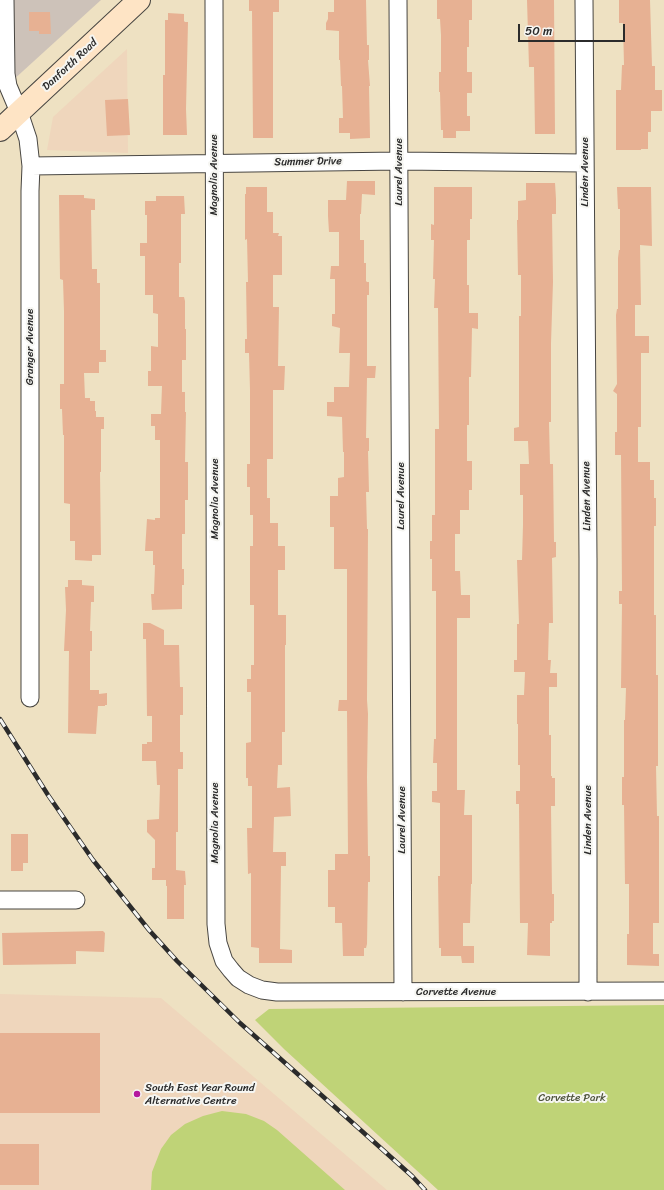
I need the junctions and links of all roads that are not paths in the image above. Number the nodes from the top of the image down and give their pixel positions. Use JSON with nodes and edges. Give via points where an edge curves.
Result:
{"nodes":[{"id":1,"x":5,"y":0,"type":"edge"},
{"id":2,"x":139,"y":0,"type":"edge"},
{"id":3,"x":214,"y":0,"type":"edge"},
{"id":4,"x":398,"y":0,"type":"edge"},
{"id":5,"x":584,"y":0,"type":"edge"},
{"id":6,"x":19,"y":112,"type":"junction"},
{"id":7,"x":0,"y":130,"type":"edge"},
{"id":8,"x":399,"y":161,"type":"junction"},
{"id":9,"x":584,"y":163,"type":"junction"},
{"id":10,"x":214,"y":164,"type":"junction"},
{"id":11,"x":31,"y":166,"type":"junction"},
{"id":12,"x":30,"y":698,"type":"dead end"},
{"id":13,"x":0,"y":900,"type":"edge"},
{"id":14,"x":76,"y":900,"type":"dead end"},
{"id":15,"x":249,"y":985,"type":"joint"},
{"id":16,"x":664,"y":991,"type":"edge"},
{"id":17,"x":403,"y":992,"type":"junction"},
{"id":18,"x":588,"y":992,"type":"junction"}],
"edges":[{"from":1,"to":6,"type":"street","name":"Granger Avenue","via":[[6,74]]},
{"from":2,"to":6,"type":"main road","name":"Danforth Road"},
{"from":3,"to":10,"type":"street","name":"Magnolia Avenue"},
{"from":4,"to":8,"type":"street","name":"Laurel Avenue"},
{"from":5,"to":9,"type":"street","name":"Linden Avenue"},
{"from":6,"to":7,"type":"main road","name":"Danforth Road"},
{"from":6,"to":11,"type":"street","name":"Granger Avenue","via":[[28,139]]},
{"from":8,"to":9,"type":"street","name":"Summer Drive"},
{"from":8,"to":10,"type":"street","name":"Summer Drive"},
{"from":8,"to":17,"type":"street","name":"Laurel Avenue"},
{"from":9,"to":18,"type":"street","name":"Linden Avenue","via":[[588,558]]},
{"from":10,"to":11,"type":"street","name":"Summer Drive"},
{"from":10,"to":15,"type":"street","name":"Magnolia Avenue","via":[[216,924],[218,943],[224,961],[238,978]]},
{"from":11,"to":12,"type":"street","name":"Granger Avenue"},
{"from":13,"to":14,"type":"street"},
{"from":15,"to":17,"type":"street","name":"Corvette Avenue","via":[[277,992]]},
{"from":16,"to":18,"type":"street","name":"Corvette Avenue"},
{"from":17,"to":18,"type":"street","name":"Corvette Avenue"}]}
